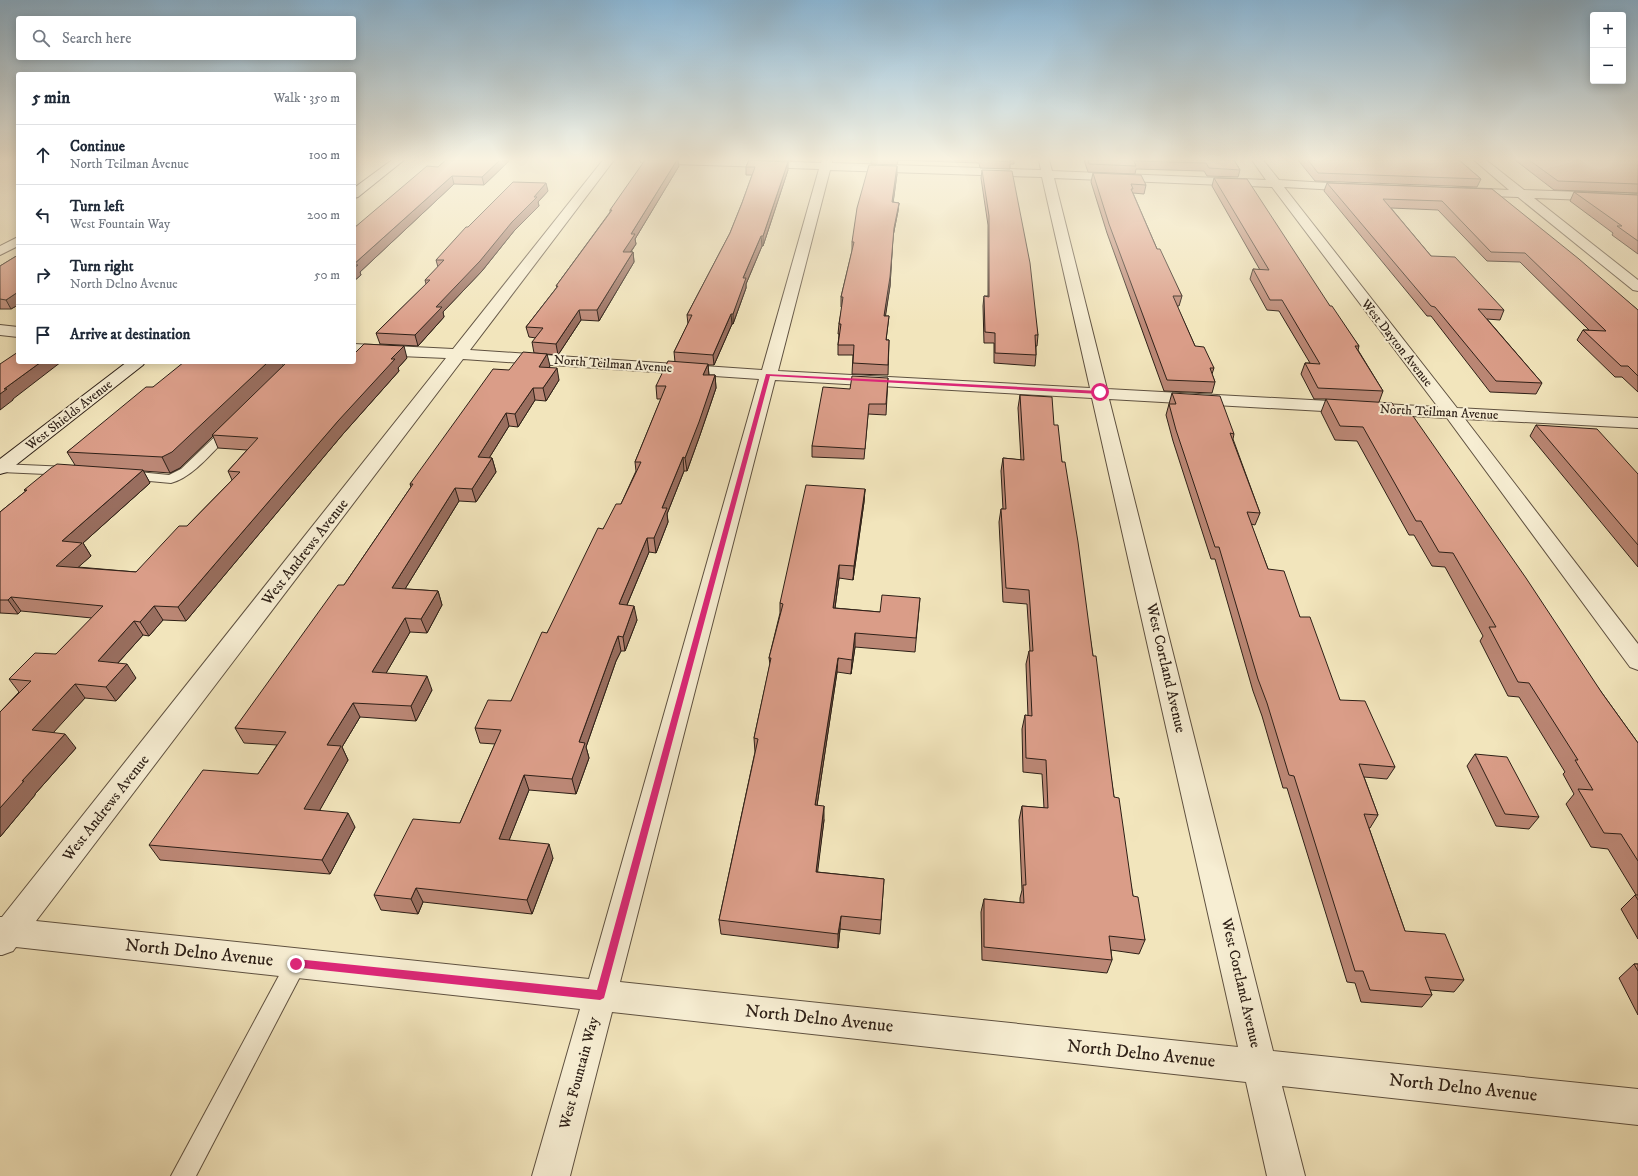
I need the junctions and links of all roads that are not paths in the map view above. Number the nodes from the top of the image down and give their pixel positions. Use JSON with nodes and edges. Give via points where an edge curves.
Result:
{"nodes":[{"id":1,"x":567,"y":215,"type":"edge"},
{"id":2,"x":812,"y":215,"type":"edge"},
{"id":3,"x":1057,"y":215,"type":"edge"},
{"id":4,"x":1298,"y":215,"type":"edge"},
{"id":5,"x":1547,"y":215,"type":"edge"},
{"id":6,"x":16,"y":242,"type":"edge"},
{"id":7,"x":0,"y":251,"type":"edge"},
{"id":8,"x":1638,"y":287,"type":"edge"},
{"id":9,"x":0,"y":330,"type":"edge"},
{"id":10,"x":16,"y":332,"type":"edge"},
{"id":11,"x":356,"y":349,"type":"edge"},
{"id":12,"x":459,"y":354,"type":"junction"},
{"id":13,"x":134,"y":364,"type":"edge"},
{"id":14,"x":768,"y":375,"type":"junction"},
{"id":15,"x":1100,"y":392,"type":"junction"},
{"id":16,"x":1452,"y":413,"type":"junction"},
{"id":17,"x":236,"y":422,"type":"edge"},
{"id":18,"x":1638,"y":422,"type":"edge"},
{"id":19,"x":0,"y":468,"type":"edge"},
{"id":20,"x":78,"y":472,"type":"edge"},
{"id":21,"x":116,"y":474,"type":"edge"},
{"id":22,"x":1638,"y":661,"type":"edge"},
{"id":23,"x":3,"y":935,"type":"edge"},
{"id":24,"x":296,"y":964,"type":"junction"},
{"id":25,"x":600,"y":995,"type":"junction"},
{"id":26,"x":1261,"y":1067,"type":"junction"},
{"id":27,"x":1638,"y":1107,"type":"edge"},
{"id":28,"x":183,"y":1176,"type":"edge"},
{"id":29,"x":551,"y":1176,"type":"edge"},
{"id":30,"x":1286,"y":1176,"type":"edge"}],
"edges":[{"from":1,"to":12,"type":"street","name":"West Andrews Avenue"},
{"from":2,"to":14,"type":"street","name":"West Fountain Way"},
{"from":3,"to":15,"type":"street","name":"West Cortland Avenue"},
{"from":4,"to":16,"type":"street","name":"West Dayton Avenue"},
{"from":5,"to":8,"type":"street"},
{"from":6,"to":7,"type":"street"},
{"from":9,"to":10,"type":"street"},
{"from":11,"to":12,"type":"street","name":"North Teilman Avenue"},
{"from":12,"to":14,"type":"street","name":"North Teilman Avenue"},
{"from":12,"to":23,"type":"street","name":"West Andrews Avenue"},
{"from":13,"to":19,"type":"street","name":"West Shields Avenue"},
{"from":14,"to":15,"type":"street","name":"North Teilman Avenue"},
{"from":14,"to":25,"type":"street","name":"West Fountain Way"},
{"from":15,"to":16,"type":"street","name":"North Teilman Avenue"},
{"from":15,"to":26,"type":"street","name":"West Cortland Avenue"},
{"from":16,"to":18,"type":"street","name":"North Teilman Avenue"},
{"from":16,"to":22,"type":"street","name":"West Dayton Avenue"},
{"from":17,"to":21,"type":"lane","via":[[185,472],[171,479]]},
{"from":19,"to":20,"type":"lane"},
{"from":23,"to":24,"type":"street","name":"North Delno Avenue"},
{"from":24,"to":25,"type":"street","name":"North Delno Avenue"},
{"from":24,"to":28,"type":"lane"},
{"from":25,"to":26,"type":"street","name":"North Delno Avenue"},
{"from":25,"to":29,"type":"street","name":"West Fountain Way"},
{"from":26,"to":27,"type":"street","name":"North Delno Avenue"},
{"from":26,"to":30,"type":"street","name":"West Cortland Avenue"}]}
